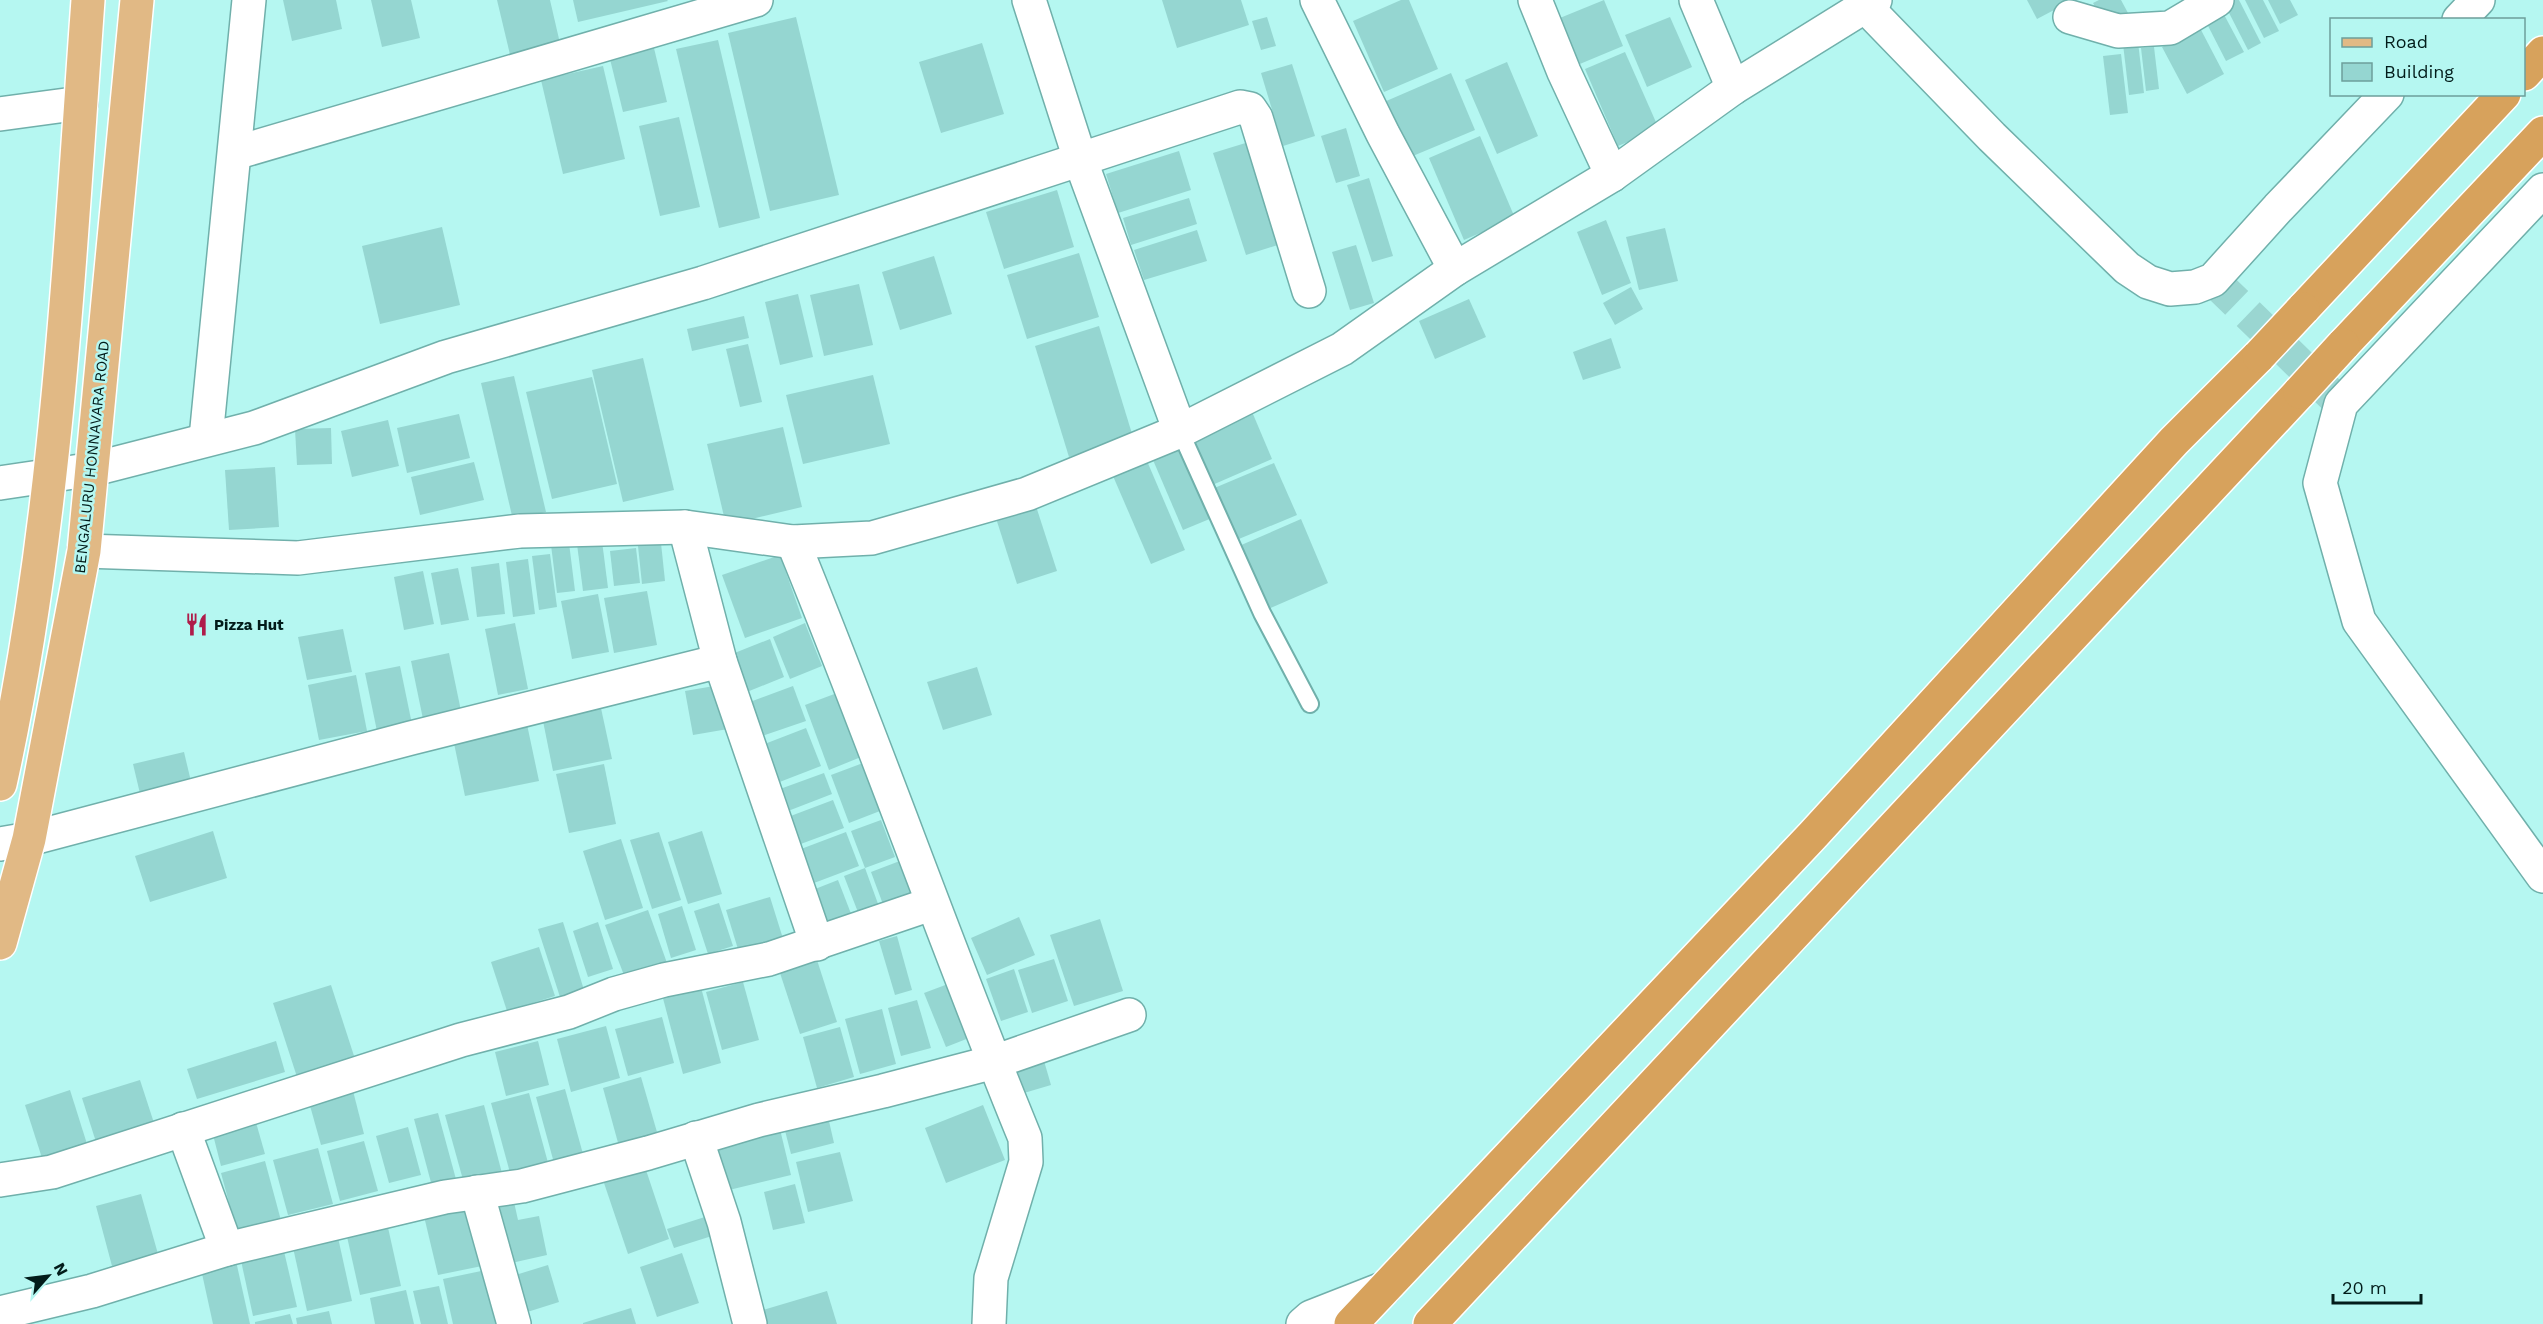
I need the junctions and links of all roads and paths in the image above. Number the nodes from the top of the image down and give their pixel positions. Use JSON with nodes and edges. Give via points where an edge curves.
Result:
{"nodes":[{"id":1,"x":88,"y":0,"type":"edge"},
{"id":2,"x":137,"y":0,"type":"edge"},
{"id":3,"x":249,"y":0,"type":"edge"},
{"id":4,"x":756,"y":0,"type":"edge"},
{"id":5,"x":1029,"y":0,"type":"edge"},
{"id":6,"x":1317,"y":0,"type":"edge"},
{"id":7,"x":1534,"y":0,"type":"edge"},
{"id":8,"x":1696,"y":0,"type":"edge"},
{"id":9,"x":2217,"y":0,"type":"edge"},
{"id":10,"x":2478,"y":0,"type":"edge"},
{"id":11,"x":1868,"y":2,"type":"edge"},
{"id":12,"x":2070,"y":17,"type":"dead end"},
{"id":13,"x":2461,"y":18,"type":"edge"},
{"id":14,"x":2543,"y":53,"type":"edge"},
{"id":15,"x":2525,"y":72,"type":"edge"},
{"id":16,"x":1732,"y":88,"type":"junction"},
{"id":17,"x":2385,"y":96,"type":"edge"},
{"id":18,"x":2502,"y":96,"type":"edge"},
{"id":19,"x":81,"y":103,"type":"junction"},
{"id":20,"x":0,"y":114,"type":"edge"},
{"id":21,"x":2543,"y":133,"type":"edge"},
{"id":22,"x":235,"y":153,"type":"junction"},
{"id":23,"x":1080,"y":159,"type":"junction"},
{"id":24,"x":1612,"y":175,"type":"junction"},
{"id":25,"x":2543,"y":190,"type":"edge"},
{"id":26,"x":1455,"y":269,"type":"junction"},
{"id":27,"x":1309,"y":291,"type":"dead end"},
{"id":28,"x":1180,"y":431,"type":"junction"},
{"id":29,"x":206,"y":438,"type":"junction"},
{"id":30,"x":94,"y":469,"type":"junction"},
{"id":31,"x":51,"y":475,"type":"junction"},
{"id":32,"x":0,"y":483,"type":"edge"},
{"id":33,"x":685,"y":527,"type":"junction"},
{"id":34,"x":794,"y":542,"type":"junction"},
{"id":35,"x":84,"y":551,"type":"junction"},
{"id":36,"x":720,"y":661,"type":"junction"},
{"id":37,"x":1310,"y":704,"type":"dead end"},
{"id":38,"x":0,"y":784,"type":"edge"},
{"id":39,"x":15,"y":842,"type":"edge"},
{"id":40,"x":2543,"y":876,"type":"edge"},
{"id":41,"x":931,"y":904,"type":"junction"},
{"id":42,"x":0,"y":943,"type":"edge"},
{"id":43,"x":817,"y":944,"type":"junction"},
{"id":44,"x":1128,"y":1015,"type":"dead end"},
{"id":45,"x":994,"y":1062,"type":"junction"},
{"id":46,"x":183,"y":1129,"type":"junction"},
{"id":47,"x":696,"y":1138,"type":"junction"},
{"id":48,"x":0,"y":1180,"type":"edge"},
{"id":49,"x":477,"y":1192,"type":"junction"},
{"id":50,"x":227,"y":1249,"type":"junction"},
{"id":51,"x":1475,"y":1276,"type":"junction"},
{"id":52,"x":1385,"y":1288,"type":"junction"},
{"id":53,"x":0,"y":1313,"type":"edge"},
{"id":54,"x":514,"y":1324,"type":"edge"},
{"id":55,"x":750,"y":1324,"type":"edge"},
{"id":56,"x":989,"y":1324,"type":"edge"},
{"id":57,"x":1303,"y":1324,"type":"edge"},
{"id":58,"x":1352,"y":1324,"type":"edge"},
{"id":59,"x":1430,"y":1324,"type":"edge"},
{"id":60,"x":1452,"y":1324,"type":"edge"}],
"edges":[{"from":1,"to":19,"type":"main road"},
{"from":2,"to":30,"type":"main road","name":"BENGALURU HONNAVARA ROAD"},
{"from":3,"to":22,"type":"street"},
{"from":4,"to":22,"type":"street"},
{"from":5,"to":23,"type":"street"},
{"from":6,"to":26,"type":"street"},
{"from":7,"to":24,"type":"street"},
{"from":8,"to":16,"type":"street"},
{"from":9,"to":12,"type":"street","via":[[2170,28],[2118,32]]},
{"from":10,"to":13,"type":"street"},
{"from":11,"to":16,"type":"street"},
{"from":11,"to":17,"type":"street","via":[[1992,137],[2127,268],[2148,282],[2170,289],[2195,287],[2213,280],[2277,207]]},
{"from":14,"to":15,"type":"highway"},
{"from":16,"to":24,"type":"street"},
{"from":18,"to":52,"type":"highway","bridge":true,"via":[[2259,356],[2174,441],[1804,844]]},
{"from":19,"to":20,"type":"street"},
{"from":19,"to":31,"type":"main road"},
{"from":21,"to":51,"type":"highway","bridge":true},
{"from":22,"to":29,"type":"street"},
{"from":23,"to":27,"type":"street","via":[[1240,107],[1250,109]]},
{"from":23,"to":28,"type":"street"},
{"from":23,"to":29,"type":"street","via":[[703,283],[446,357],[254,428]]},
{"from":24,"to":26,"type":"street"},
{"from":25,"to":40,"type":"street","via":[[2341,404],[2320,483],[2359,621]]},
{"from":26,"to":28,"type":"street","via":[[1342,349]]},
{"from":28,"to":34,"type":"street","via":[[1027,494],[872,538]]},
{"from":28,"to":37,"type":"lane","via":[[1262,613]]},
{"from":29,"to":30,"type":"street"},
{"from":30,"to":31,"type":"street"},
{"from":30,"to":35,"type":"main road","name":"BENGALURU HONNAVARA ROAD"},
{"from":31,"to":32,"type":"street"},
{"from":31,"to":38,"type":"main road","via":[[20,694]]},
{"from":33,"to":34,"type":"street"},
{"from":33,"to":35,"type":"street","via":[[520,531],[298,558]]},
{"from":33,"to":36,"type":"street"},
{"from":34,"to":41,"type":"street"},
{"from":35,"to":39,"type":"main road","name":"BENGALURU HONNAVARA ROAD"},
{"from":36,"to":39,"type":"street"},
{"from":36,"to":43,"type":"street"},
{"from":39,"to":42,"type":"main road","name":"BENGALURU HONNAVARA ROAD"},
{"from":41,"to":43,"type":"street"},
{"from":41,"to":45,"type":"street"},
{"from":43,"to":46,"type":"street","via":[[770,959],[614,994],[569,1012],[461,1040]]},
{"from":44,"to":45,"type":"street"},
{"from":45,"to":47,"type":"street"},
{"from":45,"to":56,"type":"street","via":[[1025,1138],[1026,1162],[991,1278]]},
{"from":46,"to":48,"type":"street","via":[[52,1172]]},
{"from":46,"to":50,"type":"street"},
{"from":47,"to":49,"type":"street","via":[[522,1186]]},
{"from":47,"to":55,"type":"street","via":[[724,1222]]},
{"from":49,"to":50,"type":"street"},
{"from":49,"to":54,"type":"street"},
{"from":50,"to":53,"type":"street","via":[[92,1291]]},
{"from":51,"to":59,"type":"highway"},
{"from":51,"to":60,"type":"street"},
{"from":52,"to":57,"type":"street","via":[[1311,1317]]},
{"from":52,"to":58,"type":"highway"}]}
